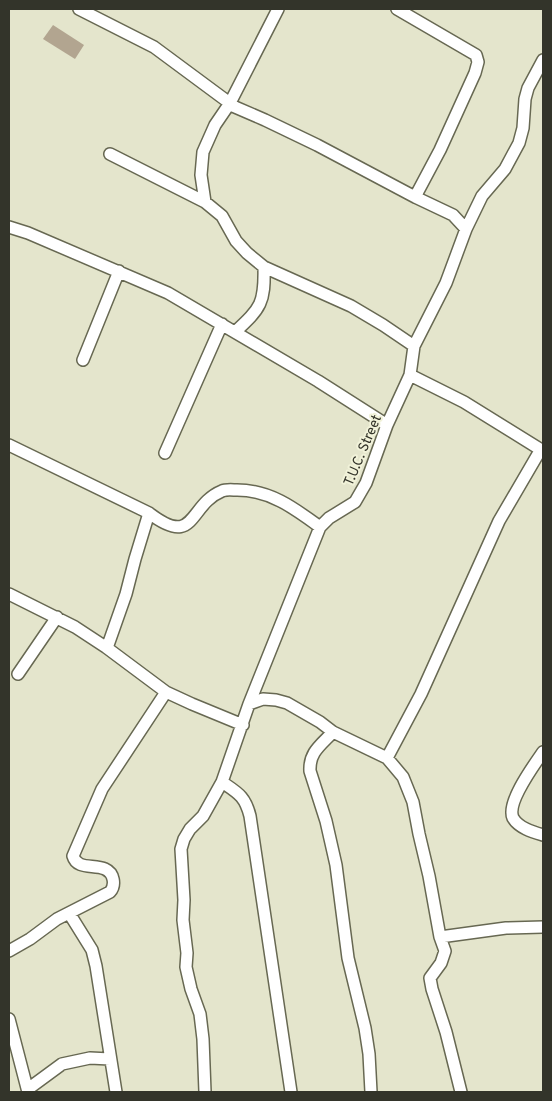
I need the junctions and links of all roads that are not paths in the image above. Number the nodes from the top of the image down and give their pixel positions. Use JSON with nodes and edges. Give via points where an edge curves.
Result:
{"nodes":[{"id":1,"x":79,"y":9,"type":"edge"},
{"id":2,"x":278,"y":9,"type":"edge"},
{"id":3,"x":397,"y":9,"type":"edge"},
{"id":4,"x":543,"y":60,"type":"edge"},
{"id":5,"x":230,"y":103,"type":"junction"},
{"id":6,"x":110,"y":154,"type":"dead end"},
{"id":7,"x":414,"y":197,"type":"junction"},
{"id":8,"x":205,"y":202,"type":"junction"},
{"id":9,"x":9,"y":226,"type":"edge"},
{"id":10,"x":466,"y":229,"type":"junction"},
{"id":11,"x":264,"y":267,"type":"junction"},
{"id":12,"x":120,"y":271,"type":"junction"},
{"id":13,"x":222,"y":324,"type":"junction"},
{"id":14,"x":235,"y":332,"type":"junction"},
{"id":15,"x":414,"y":346,"type":"junction"},
{"id":16,"x":83,"y":360,"type":"dead end"},
{"id":17,"x":410,"y":375,"type":"junction"},
{"id":18,"x":388,"y":425,"type":"junction"},
{"id":19,"x":9,"y":444,"type":"edge"},
{"id":20,"x":542,"y":450,"type":"edge"},
{"id":21,"x":165,"y":453,"type":"dead end"},
{"id":22,"x":148,"y":513,"type":"junction"},
{"id":23,"x":320,"y":527,"type":"junction"},
{"id":24,"x":9,"y":594,"type":"edge"},
{"id":25,"x":57,"y":617,"type":"junction"},
{"id":26,"x":107,"y":648,"type":"junction"},
{"id":27,"x":18,"y":674,"type":"dead end"},
{"id":28,"x":166,"y":692,"type":"junction"},
{"id":29,"x":249,"y":704,"type":"junction"},
{"id":30,"x":243,"y":725,"type":"junction"},
{"id":31,"x":333,"y":732,"type":"junction"},
{"id":32,"x":543,"y":752,"type":"edge"},
{"id":33,"x":387,"y":758,"type":"junction"},
{"id":34,"x":222,"y":782,"type":"junction"},
{"id":35,"x":543,"y":835,"type":"edge"},
{"id":36,"x":69,"y":913,"type":"junction"},
{"id":37,"x":543,"y":927,"type":"edge"},
{"id":38,"x":440,"y":937,"type":"junction"},
{"id":39,"x":9,"y":951,"type":"edge"},
{"id":40,"x":9,"y":1019,"type":"edge"},
{"id":41,"x":110,"y":1059,"type":"junction"},
{"id":42,"x":28,"y":1091,"type":"edge"},
{"id":43,"x":116,"y":1092,"type":"edge"},
{"id":44,"x":205,"y":1092,"type":"edge"},
{"id":45,"x":291,"y":1092,"type":"edge"},
{"id":46,"x":371,"y":1092,"type":"edge"},
{"id":47,"x":461,"y":1092,"type":"edge"}],
"edges":[{"from":1,"to":5,"type":"street","via":[[154,47]]},
{"from":2,"to":5,"type":"street"},
{"from":3,"to":7,"type":"street","via":[[476,55],[478,62],[440,150]]},
{"from":4,"to":10,"type":"street","name":"T.U.C. Street","via":[[526,93],[520,143],[505,169],[482,196]]},
{"from":5,"to":7,"type":"street"},
{"from":5,"to":8,"type":"street","via":[[215,125],[203,152],[201,175]]},
{"from":6,"to":8,"type":"street"},
{"from":7,"to":10,"type":"street","via":[[453,215]]},
{"from":8,"to":11,"type":"street","via":[[222,216],[236,241]]},
{"from":9,"to":12,"type":"street"},
{"from":10,"to":15,"type":"street","name":"T.U.C. Street","via":[[446,283]]},
{"from":11,"to":14,"type":"street","via":[[263,300],[255,314]]},
{"from":11,"to":15,"type":"street","via":[[351,306]]},
{"from":12,"to":13,"type":"street","via":[[168,293]]},
{"from":12,"to":16,"type":"street"},
{"from":13,"to":14,"type":"street"},
{"from":13,"to":21,"type":"street"},
{"from":14,"to":18,"type":"street"},
{"from":15,"to":17,"type":"street","name":"T.U.C. Street"},
{"from":17,"to":18,"type":"street","name":"T.U.C. Street"},
{"from":17,"to":20,"type":"street","via":[[464,402]]},
{"from":18,"to":23,"type":"street","name":"T.U.C. Street","via":[[366,483],[355,502]]},
{"from":19,"to":22,"type":"street"},
{"from":20,"to":33,"type":"street","via":[[500,521],[421,694]]},
{"from":22,"to":23,"type":"street","via":[[174,527],[186,526],[202,504],[223,490],[246,490],[285,502]]},
{"from":22,"to":26,"type":"street"},
{"from":23,"to":29,"type":"street"},
{"from":24,"to":25,"type":"street"},
{"from":25,"to":26,"type":"street"},
{"from":25,"to":27,"type":"street"},
{"from":26,"to":28,"type":"street"},
{"from":28,"to":30,"type":"street"},
{"from":28,"to":36,"type":"street","via":[[102,789],[73,856],[79,864],[107,869],[114,888]]},
{"from":29,"to":30,"type":"street"},
{"from":29,"to":31,"type":"street","via":[[263,699],[287,703]]},
{"from":30,"to":34,"type":"street"},
{"from":31,"to":33,"type":"street"},
{"from":31,"to":46,"type":"street","via":[[312,754],[310,771],[336,865],[348,958],[365,1028]]},
{"from":32,"to":35,"type":"street","via":[[511,809],[518,824]]},
{"from":33,"to":38,"type":"street","via":[[403,777],[413,802]]},
{"from":34,"to":44,"type":"street","via":[[203,816],[190,829],[181,849],[186,967],[200,1014]]},
{"from":34,"to":45,"type":"street","via":[[247,803]]},
{"from":36,"to":39,"type":"street"},
{"from":36,"to":41,"type":"street","via":[[92,950]]},
{"from":37,"to":38,"type":"street","via":[[506,928]]},
{"from":38,"to":47,"type":"street","via":[[445,951],[430,978]]},
{"from":40,"to":42,"type":"street"},
{"from":41,"to":42,"type":"street","via":[[90,1058],[62,1064]]},
{"from":41,"to":43,"type":"street"}]}
